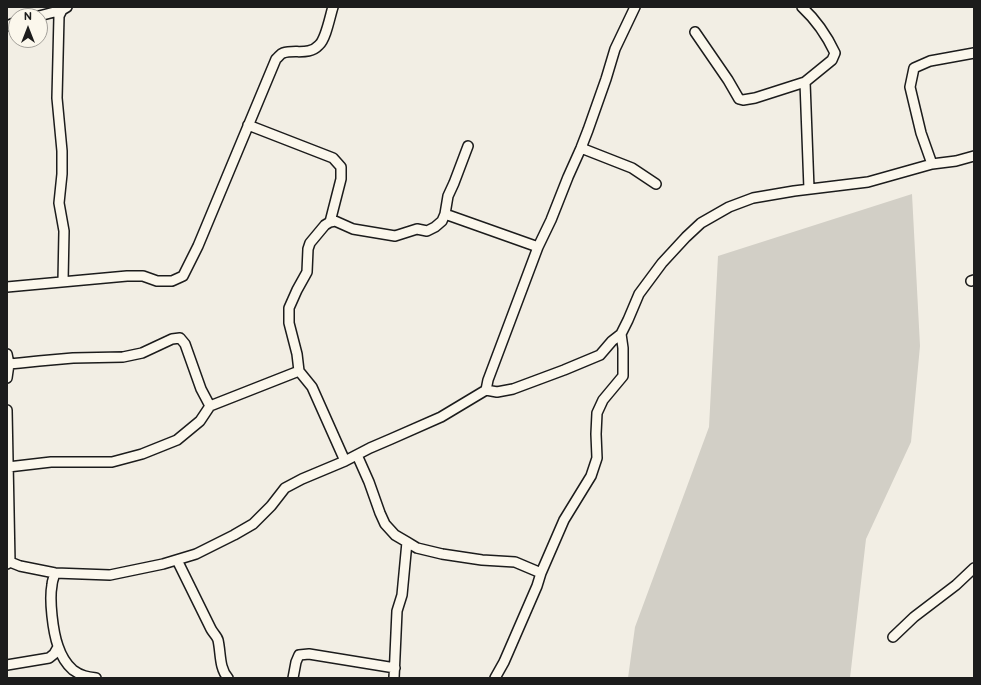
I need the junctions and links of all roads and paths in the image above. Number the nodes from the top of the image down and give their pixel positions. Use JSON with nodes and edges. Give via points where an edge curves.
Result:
{"nodes":[{"id":1,"x":333,"y":7,"type":"edge"},
{"id":2,"x":635,"y":7,"type":"edge"},
{"id":3,"x":802,"y":7,"type":"edge"},
{"id":4,"x":65,"y":8,"type":"edge"},
{"id":5,"x":48,"y":13,"type":"edge"},
{"id":6,"x":695,"y":32,"type":"dead end"},
{"id":7,"x":974,"y":53,"type":"edge"},
{"id":8,"x":805,"y":82,"type":"junction"},
{"id":9,"x":248,"y":125,"type":"junction"},
{"id":10,"x":468,"y":146,"type":"dead end"},
{"id":11,"x":581,"y":148,"type":"junction"},
{"id":12,"x":974,"y":156,"type":"edge"},
{"id":13,"x":932,"y":164,"type":"junction"},
{"id":14,"x":656,"y":184,"type":"dead end"},
{"id":15,"x":809,"y":189,"type":"junction"},
{"id":16,"x":445,"y":214,"type":"junction"},
{"id":17,"x":330,"y":222,"type":"junction"},
{"id":18,"x":538,"y":247,"type":"junction"},
{"id":19,"x":63,"y":281,"type":"junction"},
{"id":20,"x":7,"y":287,"type":"edge"},
{"id":21,"x":621,"y":334,"type":"junction"},
{"id":22,"x":7,"y":354,"type":"edge"},
{"id":23,"x":9,"y":364,"type":"junction"},
{"id":24,"x":299,"y":371,"type":"junction"},
{"id":25,"x":7,"y":378,"type":"edge"},
{"id":26,"x":486,"y":390,"type":"junction"},
{"id":27,"x":210,"y":406,"type":"junction"},
{"id":28,"x":7,"y":410,"type":"edge"},
{"id":29,"x":7,"y":421,"type":"edge"},
{"id":30,"x":357,"y":455,"type":"junction"},
{"id":31,"x":345,"y":461,"type":"junction"},
{"id":32,"x":8,"y":467,"type":"edge"},
{"id":33,"x":407,"y":542,"type":"junction"},
{"id":34,"x":177,"y":560,"type":"junction"},
{"id":35,"x":8,"y":563,"type":"edge"},
{"id":36,"x":974,"y":568,"type":"edge"},
{"id":37,"x":55,"y":573,"type":"junction"},
{"id":38,"x":540,"y":573,"type":"junction"},
{"id":39,"x":893,"y":637,"type":"dead end"},
{"id":40,"x":58,"y":647,"type":"junction"},
{"id":41,"x":7,"y":665,"type":"edge"},
{"id":42,"x":394,"y":668,"type":"junction"},
{"id":43,"x":293,"y":676,"type":"edge"},
{"id":44,"x":96,"y":678,"type":"edge"},
{"id":45,"x":228,"y":678,"type":"edge"},
{"id":46,"x":284,"y":678,"type":"edge"},
{"id":47,"x":394,"y":678,"type":"edge"},
{"id":48,"x":495,"y":678,"type":"edge"}],
"edges":[{"from":1,"to":9,"type":"street","via":[[320,45],[305,52],[282,54],[276,60]]},
{"from":2,"to":11,"type":"street","via":[[614,49]]},
{"from":3,"to":8,"type":"street","via":[[828,38],[835,53],[832,60]]},
{"from":4,"to":5,"type":"street"},
{"from":4,"to":19,"type":"street","via":[[59,16],[57,98],[62,151],[59,203],[64,231]]},
{"from":6,"to":8,"type":"street","via":[[739,99],[755,98]]},
{"from":7,"to":13,"type":"street","via":[[930,61],[914,68],[910,87],[921,133]]},
{"from":8,"to":15,"type":"street"},
{"from":9,"to":17,"type":"street","via":[[333,158],[341,167],[341,179]]},
{"from":9,"to":19,"type":"street","via":[[183,276],[172,281],[127,276]]},
{"from":10,"to":16,"type":"street","via":[[448,196]]},
{"from":11,"to":14,"type":"street","via":[[632,168]]},
{"from":11,"to":18,"type":"street"},
{"from":12,"to":13,"type":"street"},
{"from":13,"to":15,"type":"street","via":[[868,182]]},
{"from":15,"to":21,"type":"street","via":[[753,198],[729,207],[701,223],[662,263],[639,294]]},
{"from":16,"to":17,"type":"street","via":[[442,221],[428,231],[417,229],[395,236],[353,229],[335,221]]},
{"from":16,"to":18,"type":"street"},
{"from":17,"to":24,"type":"street","via":[[310,243],[307,272],[289,308],[289,323]]},
{"from":18,"to":26,"type":"street"},
{"from":19,"to":20,"type":"street"},
{"from":21,"to":26,"type":"street","via":[[600,355],[545,378],[513,389],[497,392]]},
{"from":21,"to":38,"type":"street","via":[[623,376],[603,400],[597,413],[597,458],[591,476],[564,520]]},
{"from":22,"to":23,"type":"street"},
{"from":23,"to":25,"type":"street"},
{"from":23,"to":27,"type":"street","via":[[142,354],[172,339],[180,338],[185,344]]},
{"from":24,"to":27,"type":"street"},
{"from":24,"to":31,"type":"street","via":[[312,387]]},
{"from":26,"to":30,"type":"street","via":[[441,417]]},
{"from":27,"to":32,"type":"street","via":[[200,421],[177,440],[142,454],[112,462],[51,462]]},
{"from":28,"to":29,"type":"street"},
{"from":29,"to":32,"type":"street"},
{"from":30,"to":31,"type":"street"},
{"from":30,"to":33,"type":"street","via":[[385,524],[395,535]]},
{"from":31,"to":34,"type":"street","via":[[285,488],[271,506],[243,530],[196,554]]},
{"from":32,"to":35,"type":"street"},
{"from":33,"to":38,"type":"street","via":[[417,548],[442,554],[515,562]]},
{"from":33,"to":42,"type":"street","via":[[402,595],[397,611]]},
{"from":34,"to":37,"type":"street","via":[[110,575]]},
{"from":34,"to":45,"type":"street","via":[[218,639],[224,673]]},
{"from":35,"to":37,"type":"street"},
{"from":36,"to":39,"type":"street"},
{"from":37,"to":40,"type":"street","via":[[51,607]]},
{"from":38,"to":48,"type":"street","via":[[537,586]]},
{"from":40,"to":41,"type":"street","via":[[49,658]]},
{"from":40,"to":44,"type":"street","via":[[72,669],[82,676]]},
{"from":42,"to":43,"type":"street","via":[[309,654],[300,656]]},
{"from":42,"to":47,"type":"street"},
{"from":43,"to":46,"type":"street"}]}
